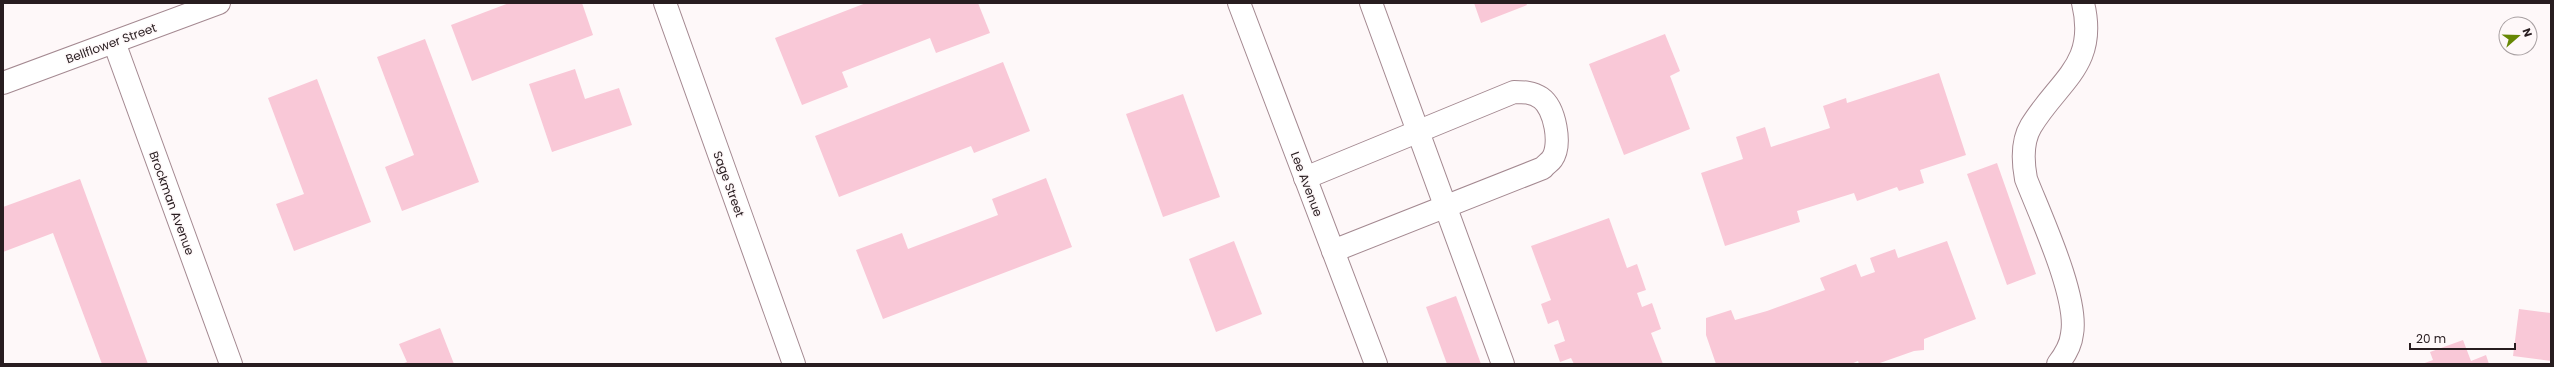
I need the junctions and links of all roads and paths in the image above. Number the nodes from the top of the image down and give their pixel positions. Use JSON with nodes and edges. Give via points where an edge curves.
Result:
{"nodes":[{"id":1,"x":219,"y":3,"type":"edge"},
{"id":2,"x":664,"y":3,"type":"edge"},
{"id":3,"x":1239,"y":3,"type":"edge"},
{"id":4,"x":1371,"y":3,"type":"edge"},
{"id":5,"x":2083,"y":3,"type":"edge"},
{"id":6,"x":114,"y":42,"type":"junction"},
{"id":7,"x":3,"y":83,"type":"edge"},
{"id":8,"x":1419,"y":131,"type":"junction"},
{"id":9,"x":1305,"y":178,"type":"junction"},
{"id":10,"x":1445,"y":206,"type":"junction"},
{"id":11,"x":1333,"y":251,"type":"junction"},
{"id":12,"x":231,"y":364,"type":"edge"},
{"id":13,"x":794,"y":364,"type":"edge"},
{"id":14,"x":1376,"y":364,"type":"edge"},
{"id":15,"x":1504,"y":364,"type":"edge"},
{"id":16,"x":2058,"y":364,"type":"edge"}],
"edges":[{"from":1,"to":6,"type":"street","name":"Bellflower Street"},
{"from":2,"to":13,"type":"street","name":"Sage Street"},
{"from":3,"to":9,"type":"street","name":"Lee Avenue"},
{"from":4,"to":8,"type":"street"},
{"from":5,"to":16,"type":"street","via":[[2086,42],[2078,66],[2031,127],[2023,163],[2026,180],[2073,311],[2072,334],[2065,355]]},
{"from":6,"to":7,"type":"street","name":"Bellflower Street"},
{"from":6,"to":12,"type":"street","name":"Brockman Avenue"},
{"from":8,"to":9,"type":"street"},
{"from":8,"to":10,"type":"street"},
{"from":8,"to":10,"type":"street","via":[[1514,92],[1528,92],[1542,99],[1552,116],[1557,141],[1552,159],[1543,168]]},
{"from":9,"to":11,"type":"street","name":"Lee Avenue"},
{"from":10,"to":11,"type":"street"},
{"from":10,"to":15,"type":"street"},
{"from":11,"to":14,"type":"street","name":"Lee Avenue"}]}
